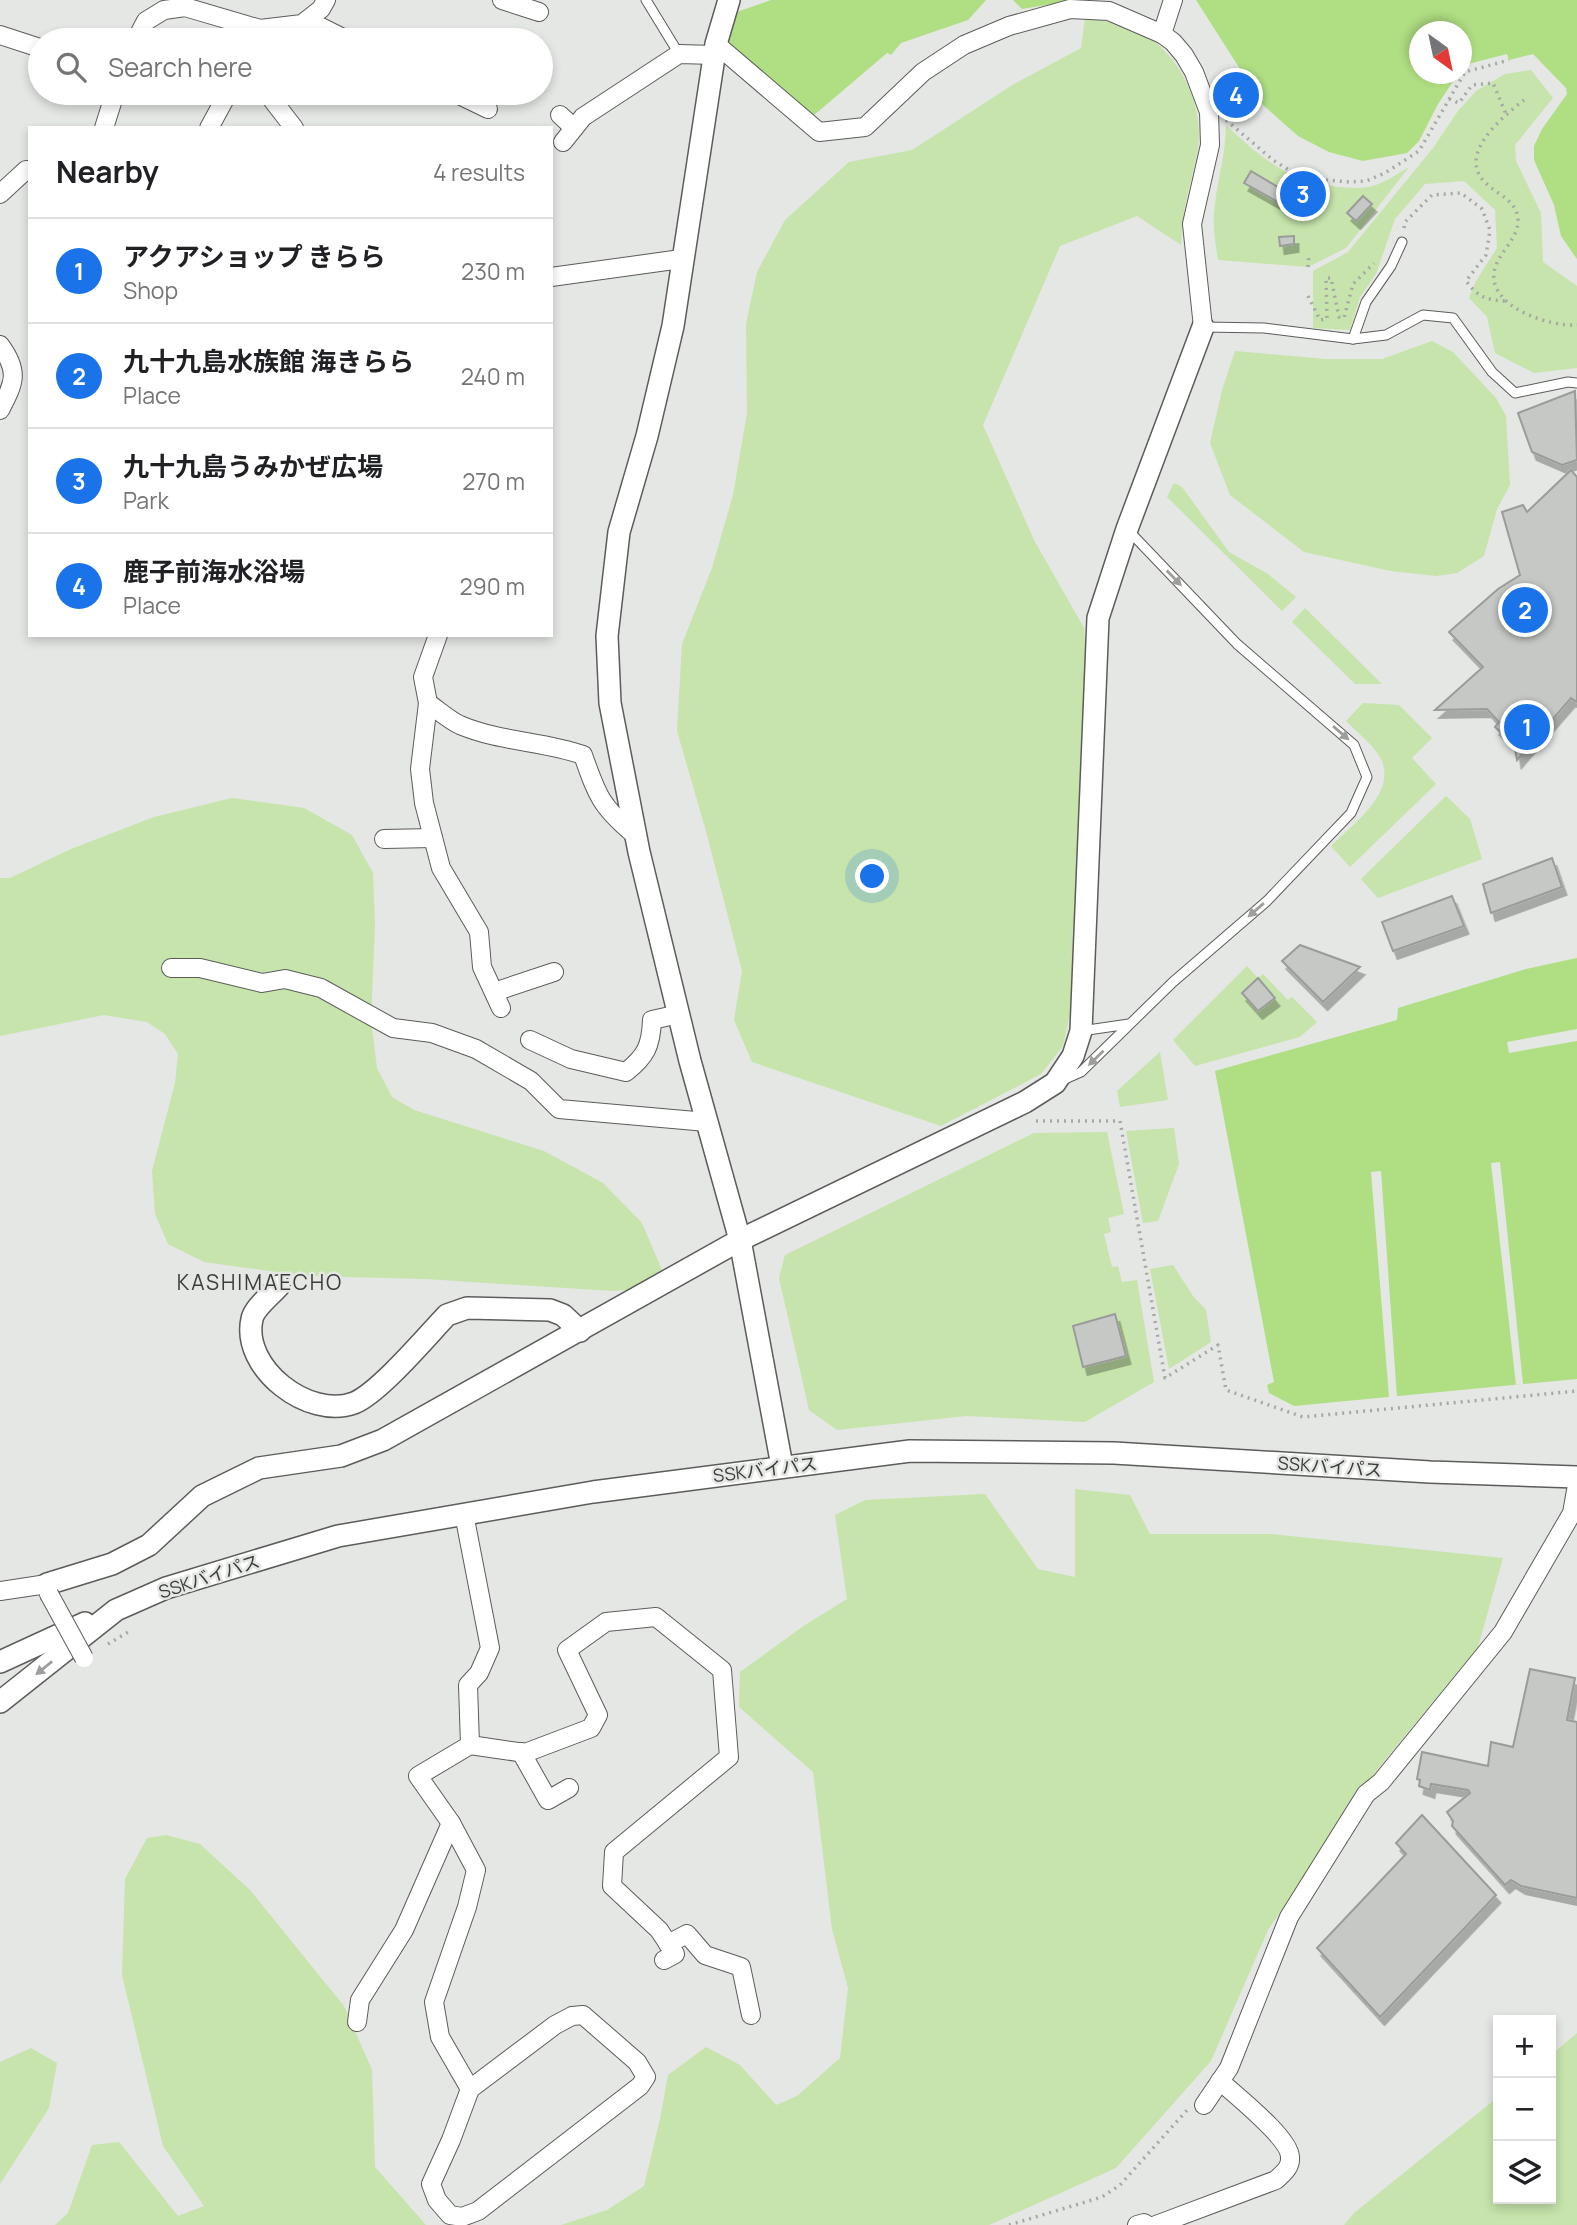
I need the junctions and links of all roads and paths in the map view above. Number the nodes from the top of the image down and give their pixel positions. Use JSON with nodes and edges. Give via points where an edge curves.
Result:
{"nodes":[{"id":1,"x":326,"y":0,"type":"edge"},
{"id":2,"x":502,"y":0,"type":"edge"},
{"id":3,"x":646,"y":0,"type":"edge"},
{"id":4,"x":729,"y":0,"type":"edge"},
{"id":5,"x":1173,"y":0,"type":"edge"},
{"id":6,"x":539,"y":12,"type":"dead end"},
{"id":7,"x":307,"y":20,"type":"junction"},
{"id":8,"x":142,"y":28,"type":"edge"},
{"id":9,"x":257,"y":28,"type":"edge"},
{"id":10,"x":268,"y":28,"type":"edge"},
{"id":11,"x":323,"y":28,"type":"edge"},
{"id":12,"x":1162,"y":34,"type":"junction"},
{"id":13,"x":0,"y":35,"type":"edge"},
{"id":14,"x":28,"y":44,"type":"edge"},
{"id":15,"x":715,"y":50,"type":"junction"},
{"id":16,"x":679,"y":54,"type":"junction"},
{"id":17,"x":1509,"y":61,"type":"dead end"},
{"id":18,"x":1449,"y":99,"type":"junction"},
{"id":19,"x":1524,"y":100,"type":"dead end"},
{"id":20,"x":111,"y":105,"type":"edge"},
{"id":21,"x":222,"y":105,"type":"edge"},
{"id":22,"x":276,"y":105,"type":"edge"},
{"id":23,"x":480,"y":105,"type":"edge"},
{"id":24,"x":488,"y":109,"type":"dead end"},
{"id":25,"x":1209,"y":112,"type":"junction"},
{"id":26,"x":1506,"y":114,"type":"junction"},
{"id":27,"x":560,"y":115,"type":"dead end"},
{"id":28,"x":105,"y":126,"type":"edge"},
{"id":29,"x":210,"y":126,"type":"edge"},
{"id":30,"x":292,"y":126,"type":"edge"},
{"id":31,"x":28,"y":170,"type":"edge"},
{"id":32,"x":0,"y":194,"type":"edge"},
{"id":33,"x":1402,"y":242,"type":"dead end"},
{"id":34,"x":1309,"y":255,"type":"dead end"},
{"id":35,"x":681,"y":259,"type":"junction"},
{"id":36,"x":1308,"y":267,"type":"dead end"},
{"id":37,"x":553,"y":277,"type":"edge"},
{"id":38,"x":1577,"y":325,"type":"edge"},
{"id":39,"x":1203,"y":327,"type":"junction"},
{"id":40,"x":1353,"y":339,"type":"junction"},
{"id":41,"x":0,"y":345,"type":"edge"},
{"id":42,"x":1577,"y":383,"type":"edge"},
{"id":43,"x":0,"y":410,"type":"edge"},
{"id":44,"x":1127,"y":529,"type":"junction"},
{"id":45,"x":437,"y":637,"type":"edge"},
{"id":46,"x":428,"y":703,"type":"junction"},
{"id":47,"x":635,"y":835,"type":"junction"},
{"id":48,"x":433,"y":838,"type":"junction"},
{"id":49,"x":384,"y":839,"type":"dead end"},
{"id":50,"x":171,"y":968,"type":"dead end"},
{"id":51,"x":554,"y":972,"type":"dead end"},
{"id":52,"x":679,"y":1014,"type":"junction"},
{"id":53,"x":1130,"y":1024,"type":"junction"},
{"id":54,"x":1081,"y":1031,"type":"junction"},
{"id":55,"x":530,"y":1040,"type":"dead end"},
{"id":56,"x":1055,"y":1083,"type":"junction"},
{"id":57,"x":1036,"y":1121,"type":"dead end"},
{"id":58,"x":707,"y":1122,"type":"junction"},
{"id":59,"x":740,"y":1240,"type":"junction"},
{"id":60,"x":279,"y":1286,"type":"dead end"},
{"id":61,"x":580,"y":1331,"type":"junction"},
{"id":62,"x":1577,"y":1391,"type":"edge"},
{"id":63,"x":782,"y":1466,"type":"junction"},
{"id":64,"x":1577,"y":1477,"type":"edge"},
{"id":65,"x":1577,"y":1485,"type":"edge"},
{"id":66,"x":464,"y":1514,"type":"junction"},
{"id":67,"x":48,"y":1589,"type":"junction"},
{"id":68,"x":0,"y":1591,"type":"edge"},
{"id":69,"x":116,"y":1610,"type":"junction"},
{"id":70,"x":84,"y":1658,"type":"dead end"},
{"id":71,"x":0,"y":1662,"type":"edge"},
{"id":72,"x":0,"y":1702,"type":"edge"},
{"id":73,"x":470,"y":1745,"type":"junction"},
{"id":74,"x":521,"y":1752,"type":"junction"},
{"id":75,"x":569,"y":1788,"type":"dead end"},
{"id":76,"x":451,"y":1823,"type":"junction"},
{"id":77,"x":751,"y":2015,"type":"dead end"},
{"id":78,"x":357,"y":2022,"type":"dead end"},
{"id":79,"x":1220,"y":2081,"type":"junction"},
{"id":80,"x":470,"y":2089,"type":"junction"},
{"id":81,"x":1205,"y":2103,"type":"joint"},
{"id":82,"x":1009,"y":2225,"type":"edge"},
{"id":83,"x":1137,"y":2225,"type":"edge"},
{"id":84,"x":1147,"y":2225,"type":"edge"},
{"id":85,"x":1156,"y":2225,"type":"edge"}],
"edges":[{"from":1,"to":7,"type":"street"},
{"from":2,"to":6,"type":"street"},
{"from":3,"to":16,"type":"lane"},
{"from":4,"to":15,"type":"street"},
{"from":5,"to":12,"type":"street"},
{"from":7,"to":10,"type":"street"},
{"from":7,"to":11,"type":"street"},
{"from":8,"to":9,"type":"street","via":[[164,10],[185,7]]},
{"from":12,"to":15,"type":"street","via":[[1109,11],[1070,9],[1009,26],[964,45],[923,72],[865,127],[820,132]]},
{"from":12,"to":25,"type":"street","via":[[1184,55]]},
{"from":13,"to":14,"type":"street"},
{"from":15,"to":16,"type":"street"},
{"from":15,"to":35,"type":"street"},
{"from":16,"to":27,"type":"street","via":[[583,117],[569,135]]},
{"from":17,"to":18,"type":"path","via":[[1465,72]]},
{"from":18,"to":25,"type":"path","via":[[1419,151],[1385,173],[1349,182],[1315,179],[1289,170],[1222,116]]},
{"from":18,"to":26,"type":"path","via":[[1459,103],[1472,85],[1493,83]]},
{"from":19,"to":26,"type":"path"},
{"from":20,"to":28,"type":"street"},
{"from":21,"to":29,"type":"street"},
{"from":22,"to":30,"type":"street"},
{"from":23,"to":24,"type":"street"},
{"from":25,"to":39,"type":"street","via":[[1210,145],[1192,224]]},
{"from":26,"to":38,"type":"path","via":[[1475,158],[1477,173],[1507,198],[1518,221],[1494,271],[1494,284],[1506,300],[1533,318]]},
{"from":31,"to":32,"type":"street"},
{"from":33,"to":40,"type":"lane","via":[[1366,302]]},
{"from":34,"to":36,"type":"path"},
{"from":35,"to":37,"type":"street"},
{"from":35,"to":47,"type":"street","via":[[673,326],[619,532],[607,636],[610,703]]},
{"from":39,"to":40,"type":"lane","via":[[1264,328]]},
{"from":39,"to":44,"type":"street"},
{"from":40,"to":42,"type":"lane","via":[[1386,335],[1423,315],[1453,318],[1492,372],[1515,393]]},
{"from":41,"to":43,"type":"street","via":[[12,361],[12,386]]},
{"from":44,"to":53,"type":"lane","one_way":true,"via":[[1237,644],[1354,745],[1367,777],[1351,813],[1277,891]]},
{"from":44,"to":54,"type":"street","via":[[1098,618]]},
{"from":45,"to":46,"type":"street","via":[[423,677]]},
{"from":46,"to":47,"type":"street","via":[[458,724],[583,755],[610,814]]},
{"from":46,"to":48,"type":"street","via":[[420,769]]},
{"from":47,"to":52,"type":"street"},
{"from":48,"to":49,"type":"street"},
{"from":48,"to":51,"type":"street","via":[[441,868],[479,932],[482,967],[497,1000]]},
{"from":50,"to":58,"type":"street","via":[[200,968],[262,983],[285,979],[321,988],[393,1028],[432,1033],[476,1049],[531,1081],[559,1109]]},
{"from":52,"to":55,"type":"street","via":[[652,1020],[651,1042],[639,1062],[626,1072],[571,1059]]},
{"from":52,"to":58,"type":"street"},
{"from":53,"to":54,"type":"lane"},
{"from":53,"to":56,"type":"lane","one_way":true,"via":[[1081,1072]]},
{"from":54,"to":56,"type":"street","via":[[1073,1056]]},
{"from":56,"to":59,"type":"street","via":[[1025,1102]]},
{"from":57,"to":62,"type":"path","via":[[1120,1121],[1165,1378],[1217,1345],[1226,1390],[1303,1417]]},
{"from":58,"to":59,"type":"street"},
{"from":59,"to":61,"type":"street"},
{"from":59,"to":63,"type":"street"},
{"from":60,"to":61,"type":"street","via":[[252,1316],[251,1339],[257,1356],[272,1378],[311,1402],[330,1407],[355,1403],[375,1390],[455,1311],[550,1310]]},
{"from":61,"to":67,"type":"street","via":[[383,1440],[341,1456],[259,1468],[202,1496],[149,1545]]},
{"from":63,"to":64,"type":"street","name":"SSKバイパス","via":[[910,1451],[1114,1453]]},
{"from":63,"to":66,"type":"street","name":"SSKバイパス"},
{"from":65,"to":79,"type":"street","via":[[1572,1513],[1503,1632],[1381,1782],[1366,1794],[1289,1917]]},
{"from":66,"to":69,"type":"street","name":"SSKバイパス","via":[[338,1536],[166,1588]]},
{"from":66,"to":73,"type":"street","via":[[490,1648],[468,1685]]},
{"from":67,"to":68,"type":"street"},
{"from":67,"to":70,"type":"street","bridge":true},
{"from":69,"to":71,"type":"street"},
{"from":69,"to":72,"type":"street","name":"SSKバイパス","one_way":true},
{"from":73,"to":74,"type":"street"},
{"from":73,"to":76,"type":"street","via":[[418,1776]]},
{"from":74,"to":75,"type":"street","via":[[548,1800]]},
{"from":74,"to":77,"type":"street","via":[[591,1728],[598,1715],[567,1650],[606,1622],[656,1617],[722,1670],[729,1757],[614,1852],[612,1886],[659,1930],[666,1952],[687,1934],[705,1955],[741,1967]]},
{"from":76,"to":78,"type":"street","via":[[404,1930],[360,2000]]},
{"from":76,"to":80,"type":"street","via":[[476,1870],[434,2002],[440,2037]]},
{"from":79,"to":81,"type":"street"},
{"from":79,"to":85,"type":"street","via":[[1282,2140],[1291,2155],[1288,2168],[1276,2180]]},
{"from":80,"to":80,"type":"street","via":[[431,2184],[450,2215],[462,2217],[478,2211],[646,2077],[637,2062],[583,2015],[572,2015]]},
{"from":81,"to":82,"type":"path","via":[[1200,2098],[1120,2185],[1102,2197]]},
{"from":83,"to":84,"type":"street"}]}
